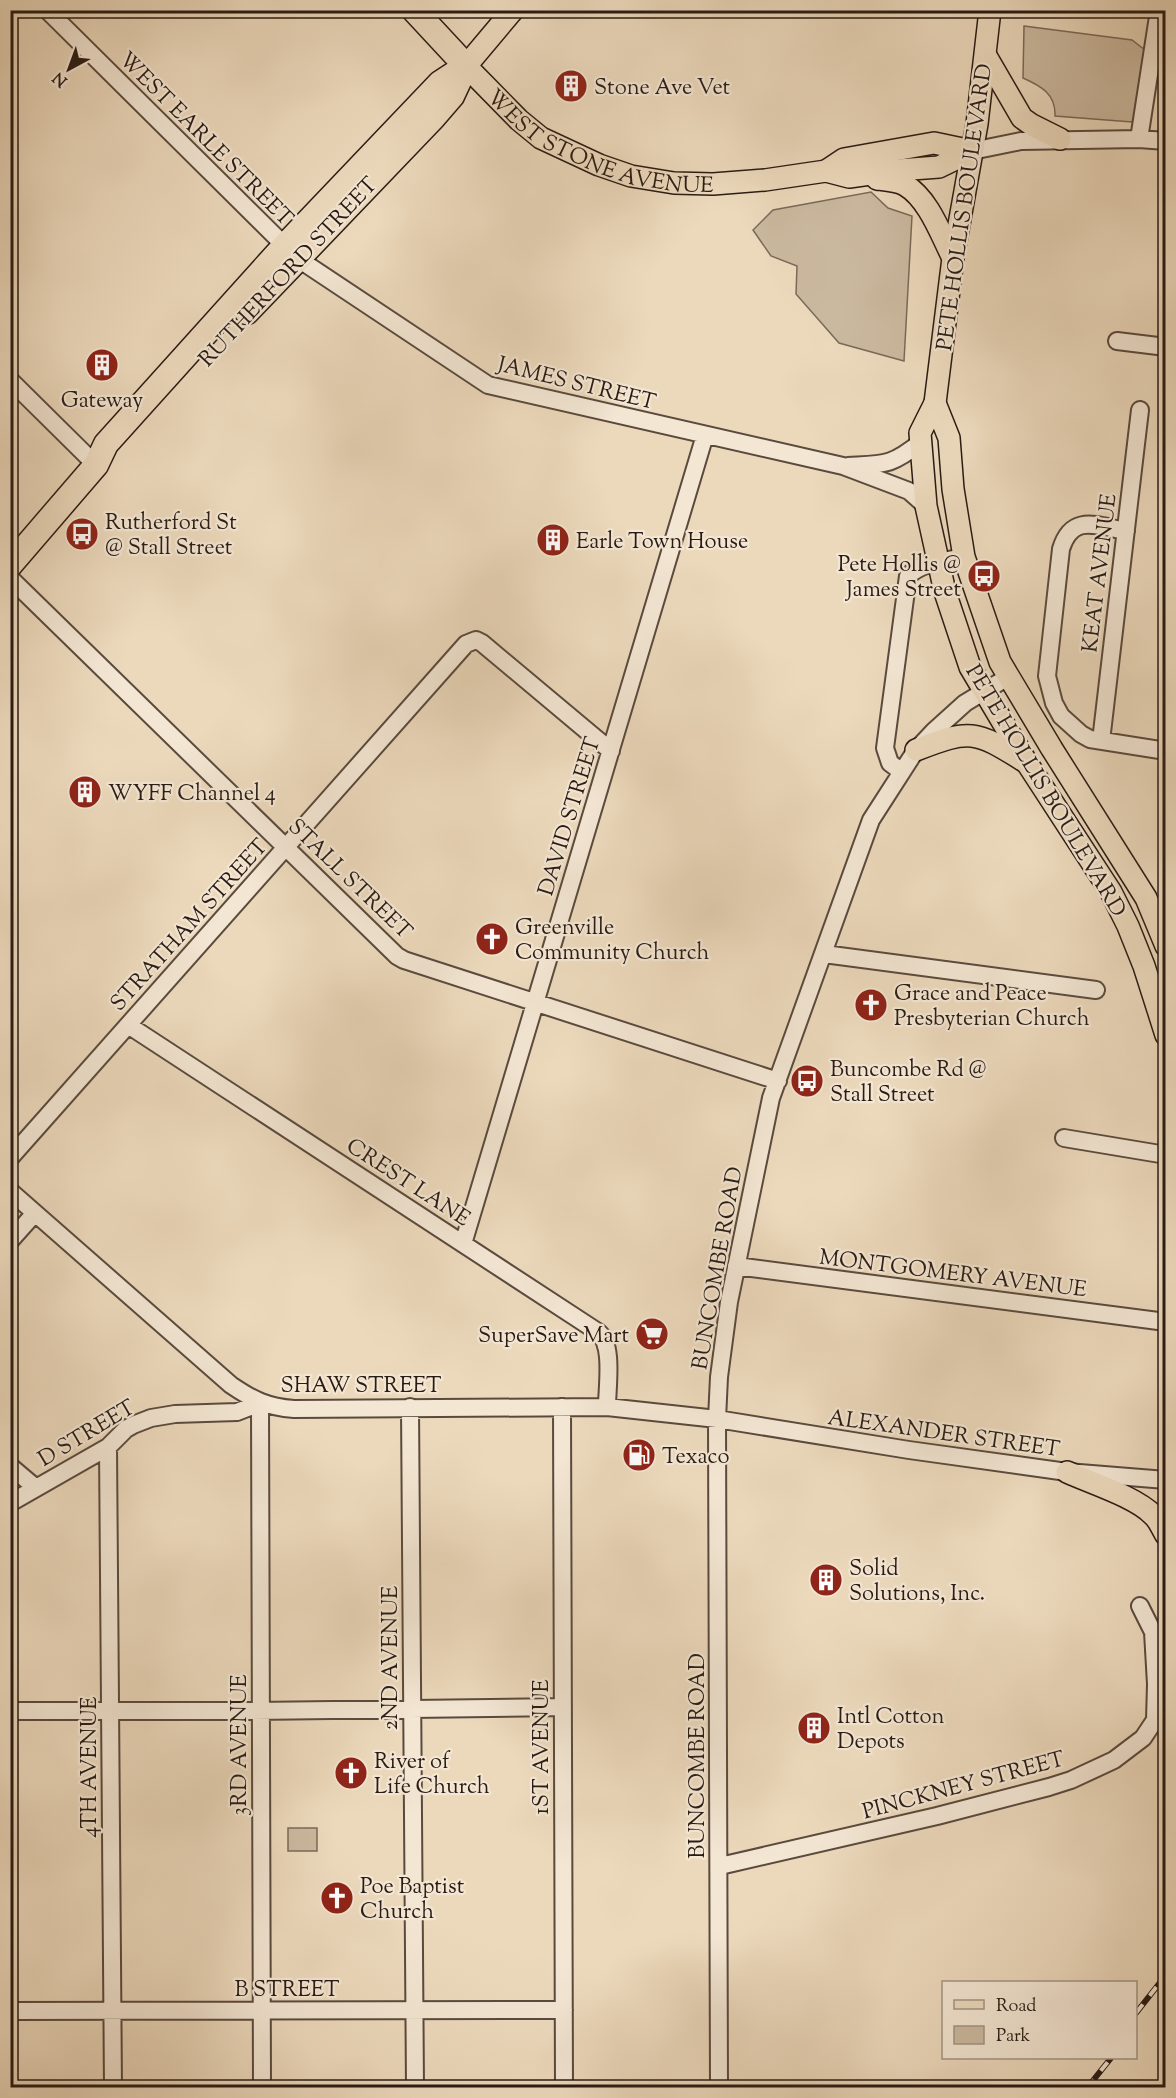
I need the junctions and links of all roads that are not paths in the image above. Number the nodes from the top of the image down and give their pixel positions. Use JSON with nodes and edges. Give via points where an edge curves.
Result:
{"nodes":[{"id":1,"x":47,"y":10,"type":"edge"},
{"id":2,"x":414,"y":10,"type":"edge"},
{"id":3,"x":513,"y":10,"type":"edge"},
{"id":4,"x":990,"y":10,"type":"edge"},
{"id":5,"x":1159,"y":10,"type":"edge"},
{"id":6,"x":986,"y":56,"type":"junction"},
{"id":7,"x":466,"y":66,"type":"junction"},
{"id":8,"x":1060,"y":139,"type":"junction"},
{"id":9,"x":1139,"y":139,"type":"junction"},
{"id":10,"x":1166,"y":141,"type":"edge"},
{"id":11,"x":972,"y":151,"type":"junction"},
{"id":12,"x":826,"y":171,"type":"junction"},
{"id":13,"x":849,"y":177,"type":"junction"},
{"id":14,"x":291,"y":252,"type":"junction"},
{"id":15,"x":953,"y":258,"type":"junction"},
{"id":16,"x":1117,"y":341,"type":"dead end"},
{"id":17,"x":1166,"y":347,"type":"edge"},
{"id":18,"x":10,"y":380,"type":"edge"},
{"id":19,"x":935,"y":403,"type":"junction"},
{"id":20,"x":1140,"y":410,"type":"dead end"},
{"id":21,"x":705,"y":435,"type":"junction"},
{"id":22,"x":921,"y":442,"type":"junction"},
{"id":23,"x":96,"y":465,"type":"junction"},
{"id":24,"x":843,"y":466,"type":"junction"},
{"id":25,"x":927,"y":506,"type":"junction"},
{"id":26,"x":1126,"y":531,"type":"junction"},
{"id":27,"x":964,"y":557,"type":"junction"},
{"id":28,"x":938,"y":562,"type":"junction"},
{"id":29,"x":10,"y":566,"type":"edge"},
{"id":30,"x":10,"y":578,"type":"edge"},
{"id":31,"x":1008,"y":677,"type":"junction"},
{"id":32,"x":983,"y":690,"type":"junction"},
{"id":33,"x":1101,"y":741,"type":"junction"},
{"id":34,"x":916,"y":750,"type":"junction"},
{"id":35,"x":611,"y":751,"type":"junction"},
{"id":36,"x":1166,"y":751,"type":"edge"},
{"id":37,"x":1027,"y":763,"type":"junction"},
{"id":38,"x":902,"y":772,"type":"junction"},
{"id":39,"x":286,"y":847,"type":"junction"},
{"id":40,"x":1166,"y":946,"type":"edge"},
{"id":41,"x":824,"y":954,"type":"junction"},
{"id":42,"x":1096,"y":990,"type":"dead end"},
{"id":43,"x":536,"y":1001,"type":"junction"},
{"id":44,"x":1162,"y":1007,"type":"edge"},
{"id":45,"x":128,"y":1025,"type":"junction"},
{"id":46,"x":1166,"y":1035,"type":"edge"},
{"id":47,"x":778,"y":1081,"type":"junction"},
{"id":48,"x":1064,"y":1137,"type":"dead end"},
{"id":49,"x":1166,"y":1155,"type":"edge"},
{"id":50,"x":10,"y":1158,"type":"edge"},
{"id":51,"x":10,"y":1191,"type":"edge"},
{"id":52,"x":35,"y":1213,"type":"junction"},
{"id":53,"x":10,"y":1241,"type":"edge"},
{"id":54,"x":463,"y":1244,"type":"junction"},
{"id":55,"x":736,"y":1266,"type":"junction"},
{"id":56,"x":1166,"y":1323,"type":"edge"},
{"id":57,"x":260,"y":1403,"type":"junction"},
{"id":58,"x":410,"y":1407,"type":"junction"},
{"id":59,"x":562,"y":1407,"type":"junction"},
{"id":60,"x":607,"y":1407,"type":"junction"},
{"id":61,"x":717,"y":1419,"type":"junction"},
{"id":62,"x":108,"y":1447,"type":"junction"},
{"id":63,"x":10,"y":1466,"type":"edge"},
{"id":64,"x":1067,"y":1472,"type":"junction"},
{"id":65,"x":1166,"y":1480,"type":"edge"},
{"id":66,"x":36,"y":1488,"type":"junction"},
{"id":67,"x":10,"y":1503,"type":"edge"},
{"id":68,"x":1166,"y":1535,"type":"edge"},
{"id":69,"x":1140,"y":1606,"type":"dead end"},
{"id":70,"x":563,"y":1707,"type":"junction"},
{"id":71,"x":412,"y":1710,"type":"junction"},
{"id":72,"x":10,"y":1711,"type":"edge"},
{"id":73,"x":260,"y":1711,"type":"junction"},
{"id":74,"x":110,"y":1712,"type":"junction"},
{"id":75,"x":720,"y":1866,"type":"junction"},
{"id":76,"x":564,"y":2010,"type":"junction"},
{"id":77,"x":10,"y":2011,"type":"edge"},
{"id":78,"x":112,"y":2011,"type":"junction"},
{"id":79,"x":262,"y":2011,"type":"junction"},
{"id":80,"x":414,"y":2011,"type":"junction"},
{"id":81,"x":113,"y":2088,"type":"edge"},
{"id":82,"x":262,"y":2088,"type":"edge"},
{"id":83,"x":415,"y":2088,"type":"edge"},
{"id":84,"x":564,"y":2088,"type":"edge"},
{"id":85,"x":718,"y":2088,"type":"edge"}],
"edges":[{"from":1,"to":14,"type":"street","name":"WEST EARLE STREET"},
{"from":2,"to":7,"type":"highway","name":"WEST STONE AVENUE"},
{"from":3,"to":7,"type":"main road","name":"RUTHERFORD STREET"},
{"from":4,"to":6,"type":"main road","name":"PETE HOLLIS BOULEVARD"},
{"from":5,"to":9,"type":"street"},
{"from":6,"to":8,"type":"main road","via":[[1022,118]]},
{"from":6,"to":11,"type":"main road","name":"PETE HOLLIS BOULEVARD"},
{"from":7,"to":12,"type":"main road","name":"WEST STONE AVENUE","via":[[541,138],[631,176],[712,184]]},
{"from":7,"to":14,"type":"highway","name":"RUTHERFORD STREET","via":[[440,83]]},
{"from":8,"to":9,"type":"street"},
{"from":8,"to":11,"type":"street","via":[[1021,141]]},
{"from":9,"to":10,"type":"street"},
{"from":11,"to":12,"type":"main road","name":"WEST STONE AVENUE","via":[[934,143],[844,159]]},
{"from":11,"to":13,"type":"main road","name":"WEST STONE AVENUE","via":[[939,167]]},
{"from":11,"to":15,"type":"main road","name":"PETE HOLLIS BOULEVARD"},
{"from":12,"to":13,"type":"main road","name":"WEST STONE AVENUE"},
{"from":13,"to":15,"type":"main road","via":[[904,184],[928,210]]},
{"from":14,"to":21,"type":"street","name":"JAMES STREET","via":[[488,385]]},
{"from":14,"to":23,"type":"highway","name":"RUTHERFORD STREET","via":[[106,444]]},
{"from":15,"to":19,"type":"main road","name":"PETE HOLLIS BOULEVARD"},
{"from":16,"to":17,"type":"street"},
{"from":18,"to":23,"type":"street"},
{"from":19,"to":22,"type":"main road","name":"PETE HOLLIS BOULEVARD","via":[[920,433]]},
{"from":19,"to":27,"type":"main road","name":"PETE HOLLIS BOULEVARD","via":[[949,438]]},
{"from":20,"to":26,"type":"street","name":"KEAT AVENUE"},
{"from":21,"to":24,"type":"street","name":"JAMES STREET"},
{"from":21,"to":35,"type":"street","name":"DAVID STREET"},
{"from":22,"to":24,"type":"street","name":"JAMES STREET","via":[[903,457],[886,464]]},
{"from":22,"to":25,"type":"main road","name":"PETE HOLLIS BOULEVARD"},
{"from":23,"to":29,"type":"highway","name":"RUTHERFORD STREET"},
{"from":24,"to":25,"type":"street","name":"JAMES STREET","via":[[909,492]]},
{"from":25,"to":28,"type":"main road","name":"PETE HOLLIS BOULEVARD"},
{"from":26,"to":33,"type":"street","name":"KEAT AVENUE"},
{"from":26,"to":33,"type":"street","via":[[1080,524],[1065,538],[1060,560],[1047,676],[1049,690],[1061,716],[1081,734]]},
{"from":27,"to":28,"type":"street"},
{"from":27,"to":31,"type":"main road","name":"PETE HOLLIS BOULEVARD"},
{"from":28,"to":32,"type":"main road","name":"PETE HOLLIS BOULEVARD","via":[[970,668]]},
{"from":28,"to":38,"type":"street","via":[[915,569],[908,576],[885,748],[890,763]]},
{"from":30,"to":39,"type":"street","name":"STALL STREET"},
{"from":31,"to":32,"type":"street","name":"BUNCOMBE ROAD"},
{"from":31,"to":40,"type":"main road","name":"PETE HOLLIS BOULEVARD","via":[[1146,898]]},
{"from":32,"to":34,"type":"street","name":"BUNCOMBE ROAD"},
{"from":32,"to":37,"type":"main road","name":"PETE HOLLIS BOULEVARD"},
{"from":33,"to":36,"type":"street"},
{"from":34,"to":37,"type":"main road","via":[[949,737],[978,735]]},
{"from":34,"to":38,"type":"street","name":"BUNCOMBE ROAD"},
{"from":35,"to":39,"type":"street","name":"STRATHAM STREET","via":[[476,640],[466,644]]},
{"from":35,"to":43,"type":"street","name":"DAVID STREET"},
{"from":37,"to":44,"type":"main road","name":"PETE HOLLIS BOULEVARD","via":[[1111,892]]},
{"from":38,"to":41,"type":"street","name":"BUNCOMBE ROAD","via":[[871,820]]},
{"from":39,"to":43,"type":"street","name":"STALL STREET","via":[[397,956]]},
{"from":39,"to":45,"type":"street","name":"STRATHAM STREET"},
{"from":41,"to":42,"type":"street"},
{"from":41,"to":47,"type":"street","name":"BUNCOMBE ROAD"},
{"from":43,"to":47,"type":"street","name":"STALL STREET"},
{"from":43,"to":54,"type":"street","name":"DAVID STREET"},
{"from":44,"to":46,"type":"main road","name":"PETE HOLLIS BOULEVARD"},
{"from":45,"to":50,"type":"street","name":"STRATHAM STREET"},
{"from":45,"to":54,"type":"street","name":"CREST LANE"},
{"from":47,"to":55,"type":"street","name":"BUNCOMBE ROAD","via":[[771,1098]]},
{"from":48,"to":49,"type":"street"},
{"from":51,"to":52,"type":"street","name":"SHAW STREET"},
{"from":52,"to":53,"type":"street"},
{"from":52,"to":57,"type":"street","name":"SHAW STREET","via":[[231,1384]]},
{"from":54,"to":60,"type":"street","name":"CREST LANE","via":[[603,1336],[608,1352]]},
{"from":55,"to":56,"type":"street","name":"MONTGOMERY AVENUE"},
{"from":55,"to":61,"type":"street","name":"BUNCOMBE ROAD","via":[[719,1377]]},
{"from":57,"to":58,"type":"street","name":"SHAW STREET","via":[[294,1409]]},
{"from":57,"to":62,"type":"street","name":"D STREET","via":[[237,1412],[151,1418],[126,1429]]},
{"from":57,"to":73,"type":"street","name":"3RD AVENUE"},
{"from":58,"to":59,"type":"street","name":"SHAW STREET"},
{"from":58,"to":71,"type":"street","name":"2ND AVENUE"},
{"from":59,"to":60,"type":"street","name":"SHAW STREET"},
{"from":59,"to":70,"type":"street","name":"1ST AVENUE"},
{"from":60,"to":61,"type":"street","name":"SHAW STREET"},
{"from":61,"to":64,"type":"street","name":"ALEXANDER STREET"},
{"from":61,"to":75,"type":"street","name":"BUNCOMBE ROAD"},
{"from":62,"to":66,"type":"street","name":"D STREET"},
{"from":62,"to":74,"type":"street","name":"4TH AVENUE"},
{"from":63,"to":66,"type":"street"},
{"from":64,"to":65,"type":"street","name":"ALEXANDER STREET"},
{"from":64,"to":68,"type":"main road","via":[[1148,1510]]},
{"from":66,"to":67,"type":"street","name":"D STREET"},
{"from":69,"to":75,"type":"street","name":"PINCKNEY STREET","via":[[1153,1632],[1155,1720],[1143,1738],[1114,1760],[1049,1787]]},
{"from":70,"to":71,"type":"street"},
{"from":70,"to":76,"type":"street","name":"1ST AVENUE"},
{"from":71,"to":73,"type":"street"},
{"from":71,"to":80,"type":"street","name":"2ND AVENUE"},
{"from":72,"to":74,"type":"street"},
{"from":73,"to":74,"type":"street"},
{"from":73,"to":79,"type":"street","name":"3RD AVENUE"},
{"from":74,"to":78,"type":"street","name":"4TH AVENUE"},
{"from":75,"to":85,"type":"street","name":"BUNCOMBE ROAD"},
{"from":76,"to":80,"type":"street","name":"B STREET"},
{"from":76,"to":84,"type":"street","name":"1ST AVENUE"},
{"from":77,"to":78,"type":"street","name":"B STREET"},
{"from":78,"to":79,"type":"street","name":"B STREET"},
{"from":78,"to":81,"type":"street","name":"4TH AVENUE"},
{"from":79,"to":80,"type":"street","name":"B STREET"},
{"from":79,"to":82,"type":"street","name":"3RD AVENUE"},
{"from":80,"to":83,"type":"street","name":"2ND AVENUE"}]}
